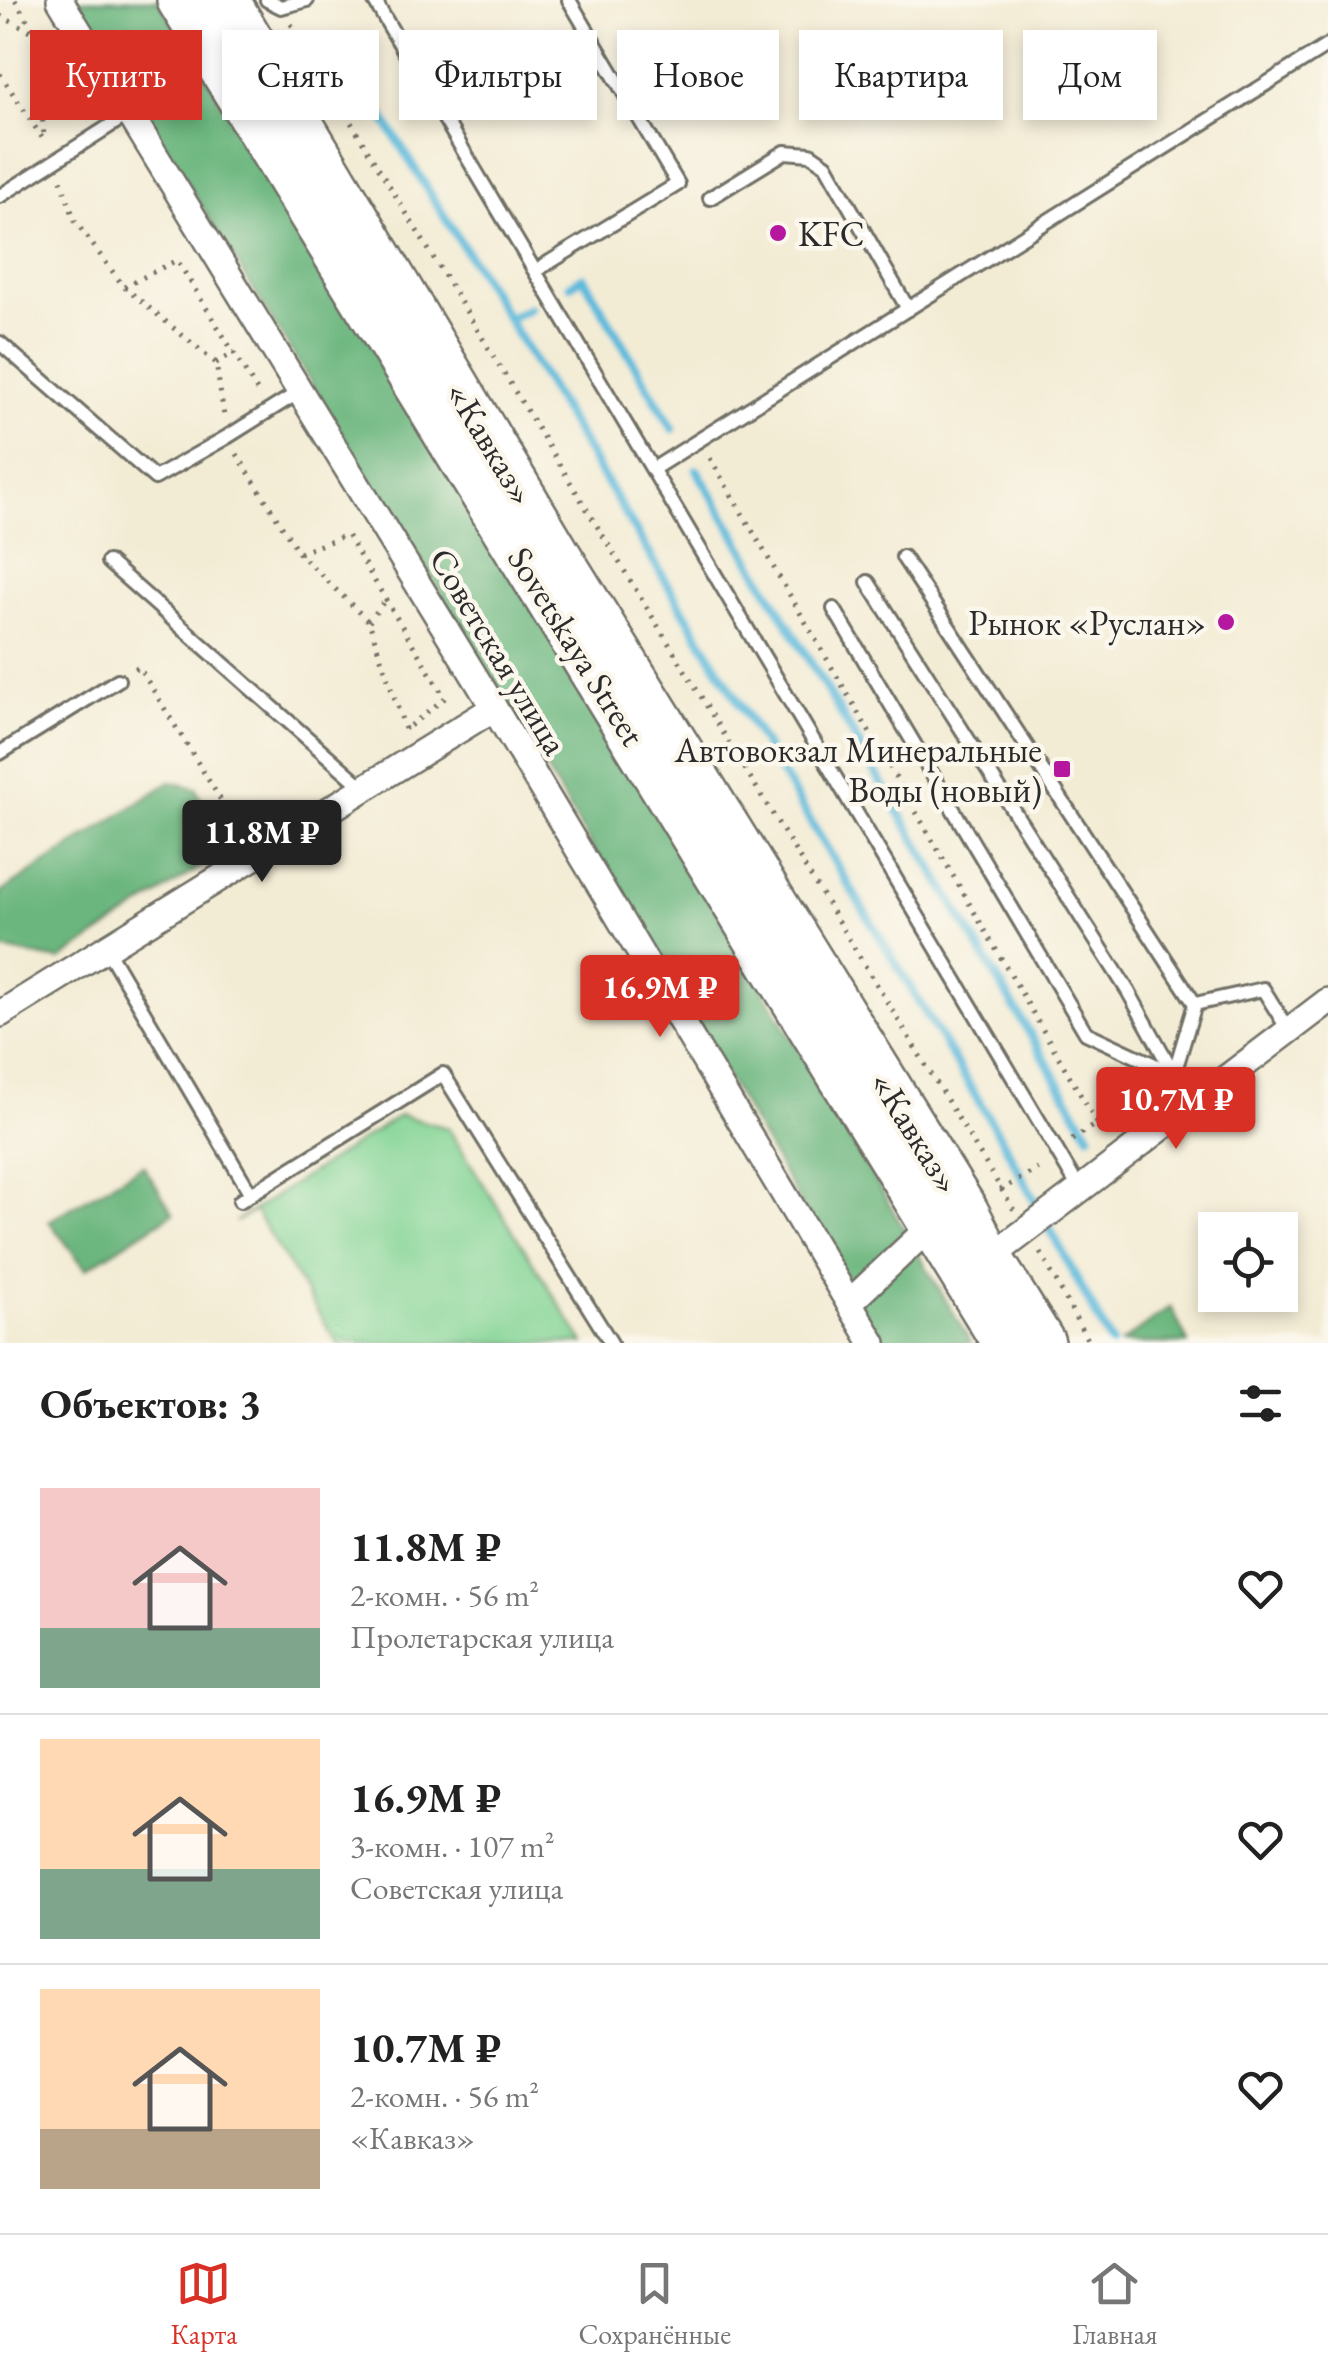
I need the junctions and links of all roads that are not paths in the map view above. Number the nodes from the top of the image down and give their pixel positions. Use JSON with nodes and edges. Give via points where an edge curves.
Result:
{"nodes":[{"id":1,"x":60,"y":0,"type":"edge"},
{"id":2,"x":180,"y":0,"type":"edge"},
{"id":3,"x":226,"y":0,"type":"edge"},
{"id":4,"x":242,"y":0,"type":"edge"},
{"id":5,"x":266,"y":0,"type":"edge"},
{"id":6,"x":308,"y":0,"type":"edge"},
{"id":7,"x":374,"y":0,"type":"edge"},
{"id":8,"x":569,"y":0,"type":"edge"},
{"id":9,"x":78,"y":30,"type":"edge"},
{"id":10,"x":1328,"y":45,"type":"edge"},
{"id":11,"x":120,"y":120,"type":"edge"},
{"id":12,"x":134,"y":120,"type":"edge"},
{"id":13,"x":0,"y":196,"type":"edge"},
{"id":14,"x":710,"y":198,"type":"dead end"},
{"id":15,"x":375,"y":249,"type":"junction"},
{"id":16,"x":535,"y":271,"type":"junction"},
{"id":17,"x":908,"y":309,"type":"junction"},
{"id":18,"x":0,"y":342,"type":"edge"},
{"id":19,"x":299,"y":392,"type":"junction"},
{"id":20,"x":653,"y":470,"type":"junction"},
{"id":21,"x":903,"y":557,"type":"dead end"},
{"id":22,"x":108,"y":562,"type":"dead end"},
{"id":23,"x":868,"y":582,"type":"dead end"},
{"id":24,"x":834,"y":609,"type":"dead end"},
{"id":25,"x":118,"y":680,"type":"road end"},
{"id":26,"x":494,"y":708,"type":"junction"},
{"id":27,"x":0,"y":752,"type":"edge"},
{"id":28,"x":365,"y":788,"type":"junction"},
{"id":29,"x":106,"y":948,"type":"junction"},
{"id":30,"x":1328,"y":1000,"type":"edge"},
{"id":31,"x":1195,"y":1004,"type":"junction"},
{"id":32,"x":0,"y":1014,"type":"edge"},
{"id":33,"x":1289,"y":1031,"type":"junction"},
{"id":34,"x":1174,"y":1074,"type":"junction"},
{"id":35,"x":1194,"y":1105,"type":"junction"},
{"id":36,"x":1080,"y":1190,"type":"junction"},
{"id":37,"x":917,"y":1239,"type":"dead end"},
{"id":38,"x":977,"y":1267,"type":"junction"},
{"id":39,"x":848,"y":1303,"type":"junction"},
{"id":40,"x":611,"y":1343,"type":"edge"},
{"id":41,"x":873,"y":1343,"type":"edge"},
{"id":42,"x":1005,"y":1343,"type":"edge"},
{"id":43,"x":1042,"y":1343,"type":"edge"}],
"edges":[{"from":1,"to":9,"type":"street","name":"Советская улица"},
{"from":2,"to":38,"type":"highway","name":"Sovetskaya Street"},
{"from":3,"to":15,"type":"highway","name":"«Кавказ»"},
{"from":4,"to":15,"type":"street","via":[[356,191]]},
{"from":5,"to":6,"type":"lane","via":[[280,6]]},
{"from":7,"to":16,"type":"lane"},
{"from":8,"to":16,"type":"lane","via":[[678,184]]},
{"from":10,"to":17,"type":"lane"},
{"from":11,"to":13,"type":"lane"},
{"from":12,"to":19,"type":"street","name":"Советская улица"},
{"from":14,"to":17,"type":"lane","via":[[785,152],[810,154],[826,166]]},
{"from":15,"to":38,"type":"highway","name":"«Кавказ»","via":[[965,1211]]},
{"from":16,"to":20,"type":"lane"},
{"from":17,"to":20,"type":"lane"},
{"from":18,"to":19,"type":"lane","via":[[154,478]]},
{"from":19,"to":26,"type":"street","name":"Советская улица"},
{"from":20,"to":36,"type":"lane"},
{"from":21,"to":31,"type":"lane"},
{"from":22,"to":28,"type":"lane"},
{"from":23,"to":34,"type":"lane"},
{"from":24,"to":34,"type":"lane","via":[[1086,1033]]},
{"from":25,"to":27,"type":"lane"},
{"from":26,"to":28,"type":"street"},
{"from":26,"to":39,"type":"street","name":"Советская улица"},
{"from":28,"to":29,"type":"street"},
{"from":29,"to":32,"type":"street"},
{"from":29,"to":40,"type":"lane","via":[[246,1198],[444,1074]]},
{"from":30,"to":33,"type":"street"},
{"from":31,"to":33,"type":"lane","via":[[1262,990]]},
{"from":31,"to":34,"type":"lane"},
{"from":33,"to":35,"type":"street"},
{"from":34,"to":35,"type":"lane"},
{"from":35,"to":36,"type":"street"},
{"from":36,"to":38,"type":"street"},
{"from":37,"to":39,"type":"street"},
{"from":38,"to":42,"type":"highway","name":"Sovetskaya Street"},
{"from":38,"to":43,"type":"highway","name":"«Кавказ»"},
{"from":39,"to":41,"type":"street","name":"Советская улица"}]}
